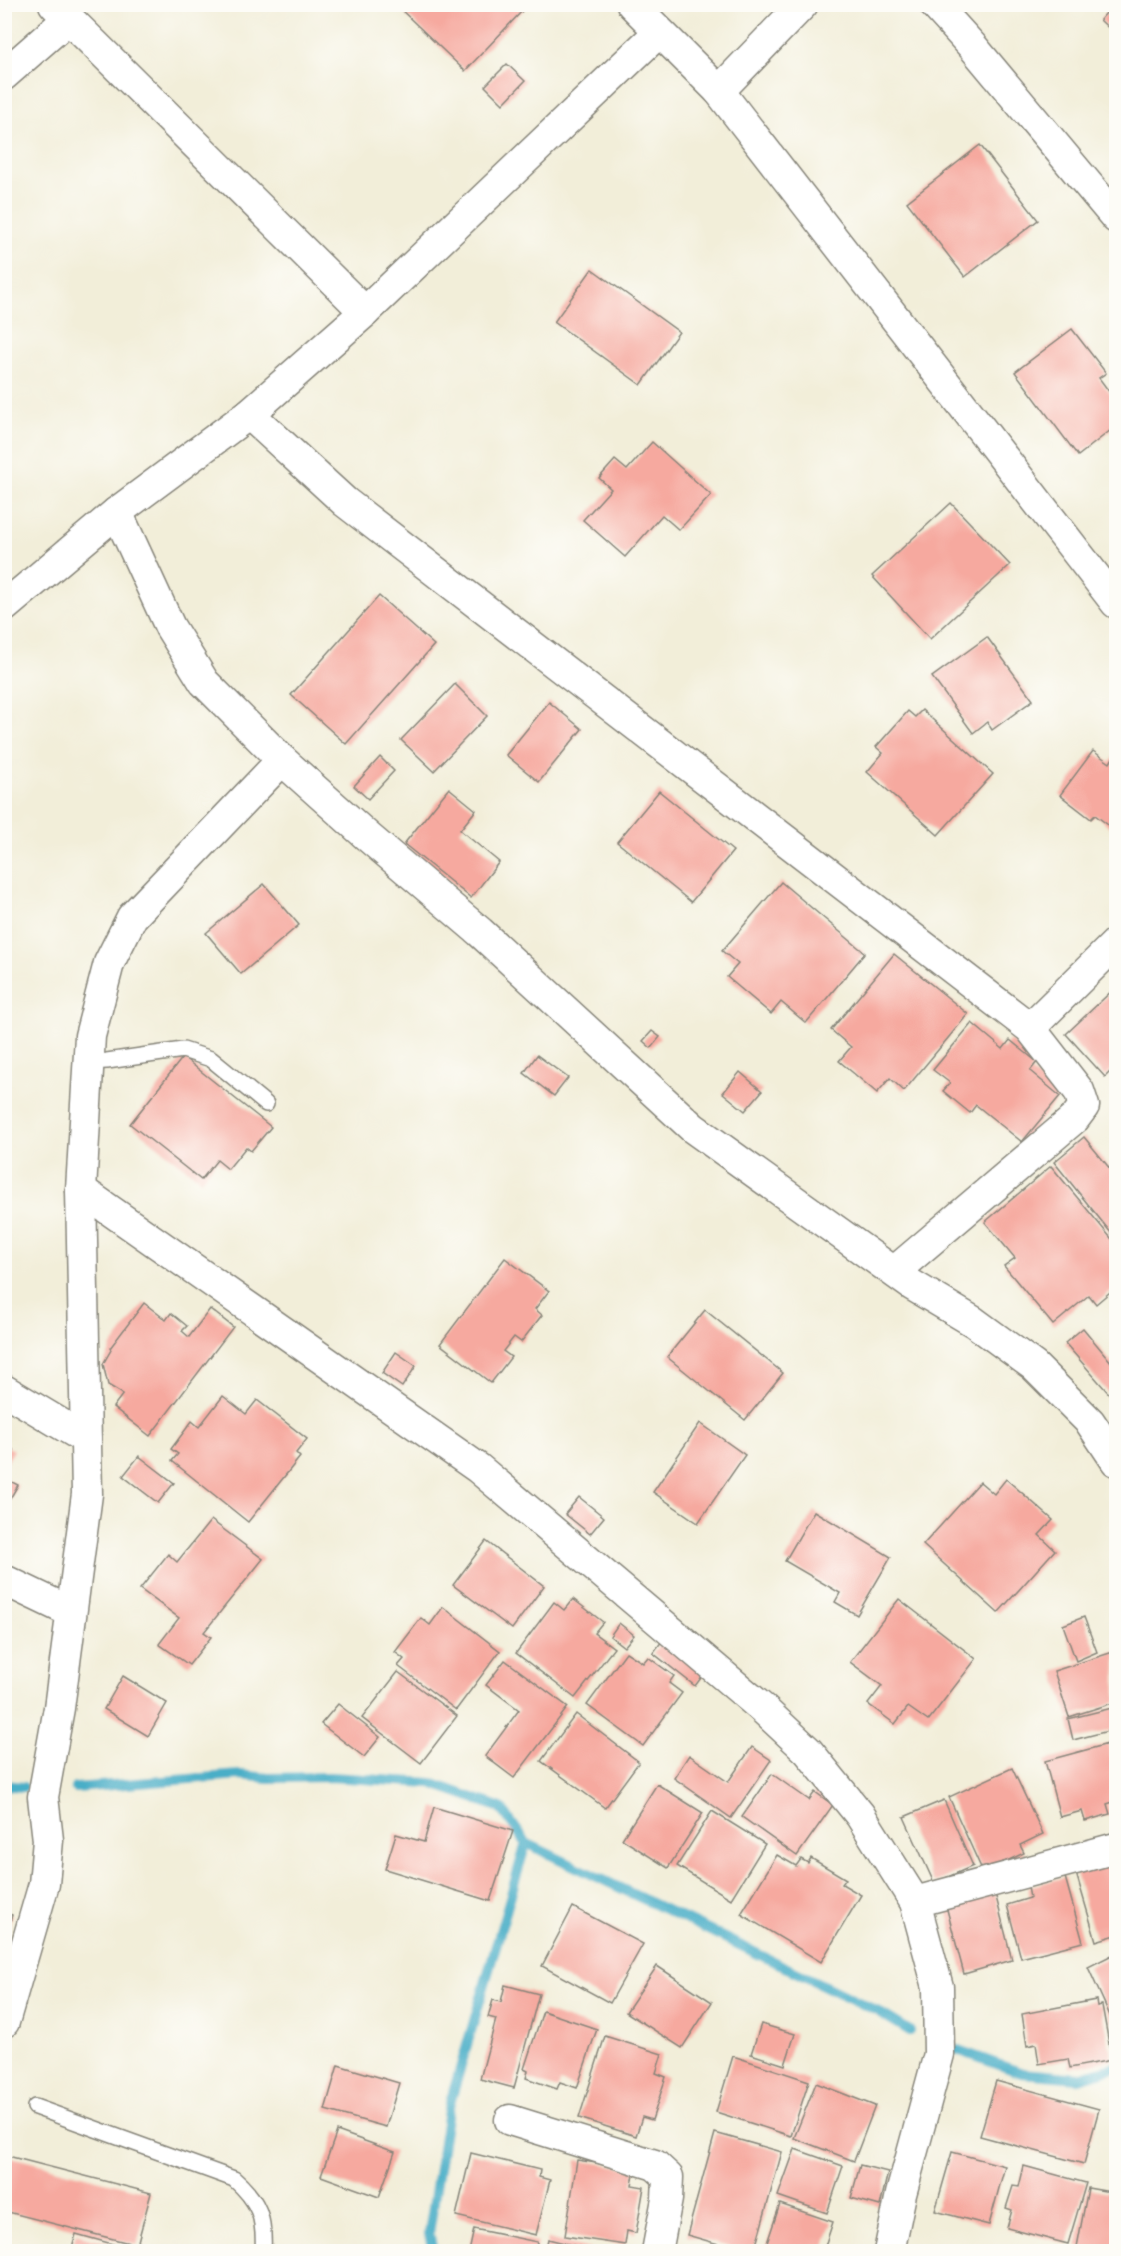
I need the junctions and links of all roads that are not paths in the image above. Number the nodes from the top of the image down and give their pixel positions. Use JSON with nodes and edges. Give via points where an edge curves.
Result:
{"nodes":[{"id":1,"x":632,"y":4,"type":"edge"},
{"id":2,"x":803,"y":4,"type":"edge"},
{"id":3,"x":933,"y":4,"type":"edge"},
{"id":4,"x":61,"y":12,"type":"edge"},
{"id":5,"x":659,"y":32,"type":"junction"},
{"id":6,"x":4,"y":75,"type":"edge"},
{"id":7,"x":719,"y":91,"type":"junction"},
{"id":8,"x":1116,"y":218,"type":"edge"},
{"id":9,"x":365,"y":312,"type":"junction"},
{"id":10,"x":249,"y":414,"type":"junction"},
{"id":11,"x":117,"y":513,"type":"junction"},
{"id":12,"x":1116,"y":603,"type":"edge"},
{"id":13,"x":4,"y":607,"type":"edge"},
{"id":14,"x":282,"y":760,"type":"junction"},
{"id":15,"x":1116,"y":943,"type":"edge"},
{"id":16,"x":1030,"y":1028,"type":"junction"},
{"id":17,"x":88,"y":1062,"type":"junction"},
{"id":18,"x":266,"y":1104,"type":"dead end"},
{"id":19,"x":81,"y":1190,"type":"junction"},
{"id":20,"x":895,"y":1271,"type":"junction"},
{"id":21,"x":4,"y":1390,"type":"edge"},
{"id":22,"x":87,"y":1439,"type":"junction"},
{"id":23,"x":1116,"y":1461,"type":"edge"},
{"id":24,"x":4,"y":1580,"type":"edge"},
{"id":25,"x":71,"y":1612,"type":"junction"},
{"id":26,"x":1116,"y":1848,"type":"edge"},
{"id":27,"x":915,"y":1902,"type":"junction"},
{"id":28,"x":5,"y":2015,"type":"edge"},
{"id":29,"x":35,"y":2107,"type":"dead end"},
{"id":30,"x":510,"y":2120,"type":"dead end"},
{"id":31,"x":263,"y":2252,"type":"edge"},
{"id":32,"x":657,"y":2252,"type":"edge"},
{"id":33,"x":890,"y":2252,"type":"edge"}],
"edges":[{"from":1,"to":5,"type":"street"},
{"from":2,"to":7,"type":"street"},
{"from":3,"to":8,"type":"street"},
{"from":4,"to":6,"type":"street"},
{"from":4,"to":9,"type":"street"},
{"from":5,"to":7,"type":"street"},
{"from":5,"to":9,"type":"street"},
{"from":7,"to":12,"type":"street"},
{"from":9,"to":10,"type":"street"},
{"from":10,"to":11,"type":"street"},
{"from":10,"to":16,"type":"street","via":[[345,502]]},
{"from":11,"to":13,"type":"street"},
{"from":11,"to":14,"type":"street","via":[[170,627],[204,682]]},
{"from":14,"to":17,"type":"street","via":[[132,917],[109,963],[90,1036]]},
{"from":14,"to":20,"type":"street","via":[[480,932],[693,1128]]},
{"from":15,"to":16,"type":"street"},
{"from":16,"to":20,"type":"street","via":[[1079,1091],[1084,1106],[1075,1118]]},
{"from":17,"to":18,"type":"lane","via":[[183,1050],[211,1059]]},
{"from":17,"to":19,"type":"street"},
{"from":19,"to":22,"type":"street"},
{"from":19,"to":27,"type":"street","via":[[478,1468],[762,1708],[808,1751],[860,1815]]},
{"from":20,"to":23,"type":"street","via":[[1034,1366],[1090,1422]]},
{"from":21,"to":22,"type":"street"},
{"from":22,"to":25,"type":"street","via":[[87,1494]]},
{"from":24,"to":25,"type":"street"},
{"from":25,"to":28,"type":"street","via":[[43,1797],[48,1840],[45,1884]]},
{"from":26,"to":27,"type":"street"},
{"from":27,"to":33,"type":"street","via":[[938,1987],[939,2054]]},
{"from":29,"to":31,"type":"lane","via":[[234,2179],[249,2192],[259,2210]]},
{"from":30,"to":32,"type":"street","via":[[655,2165],[668,2177]]}]}
